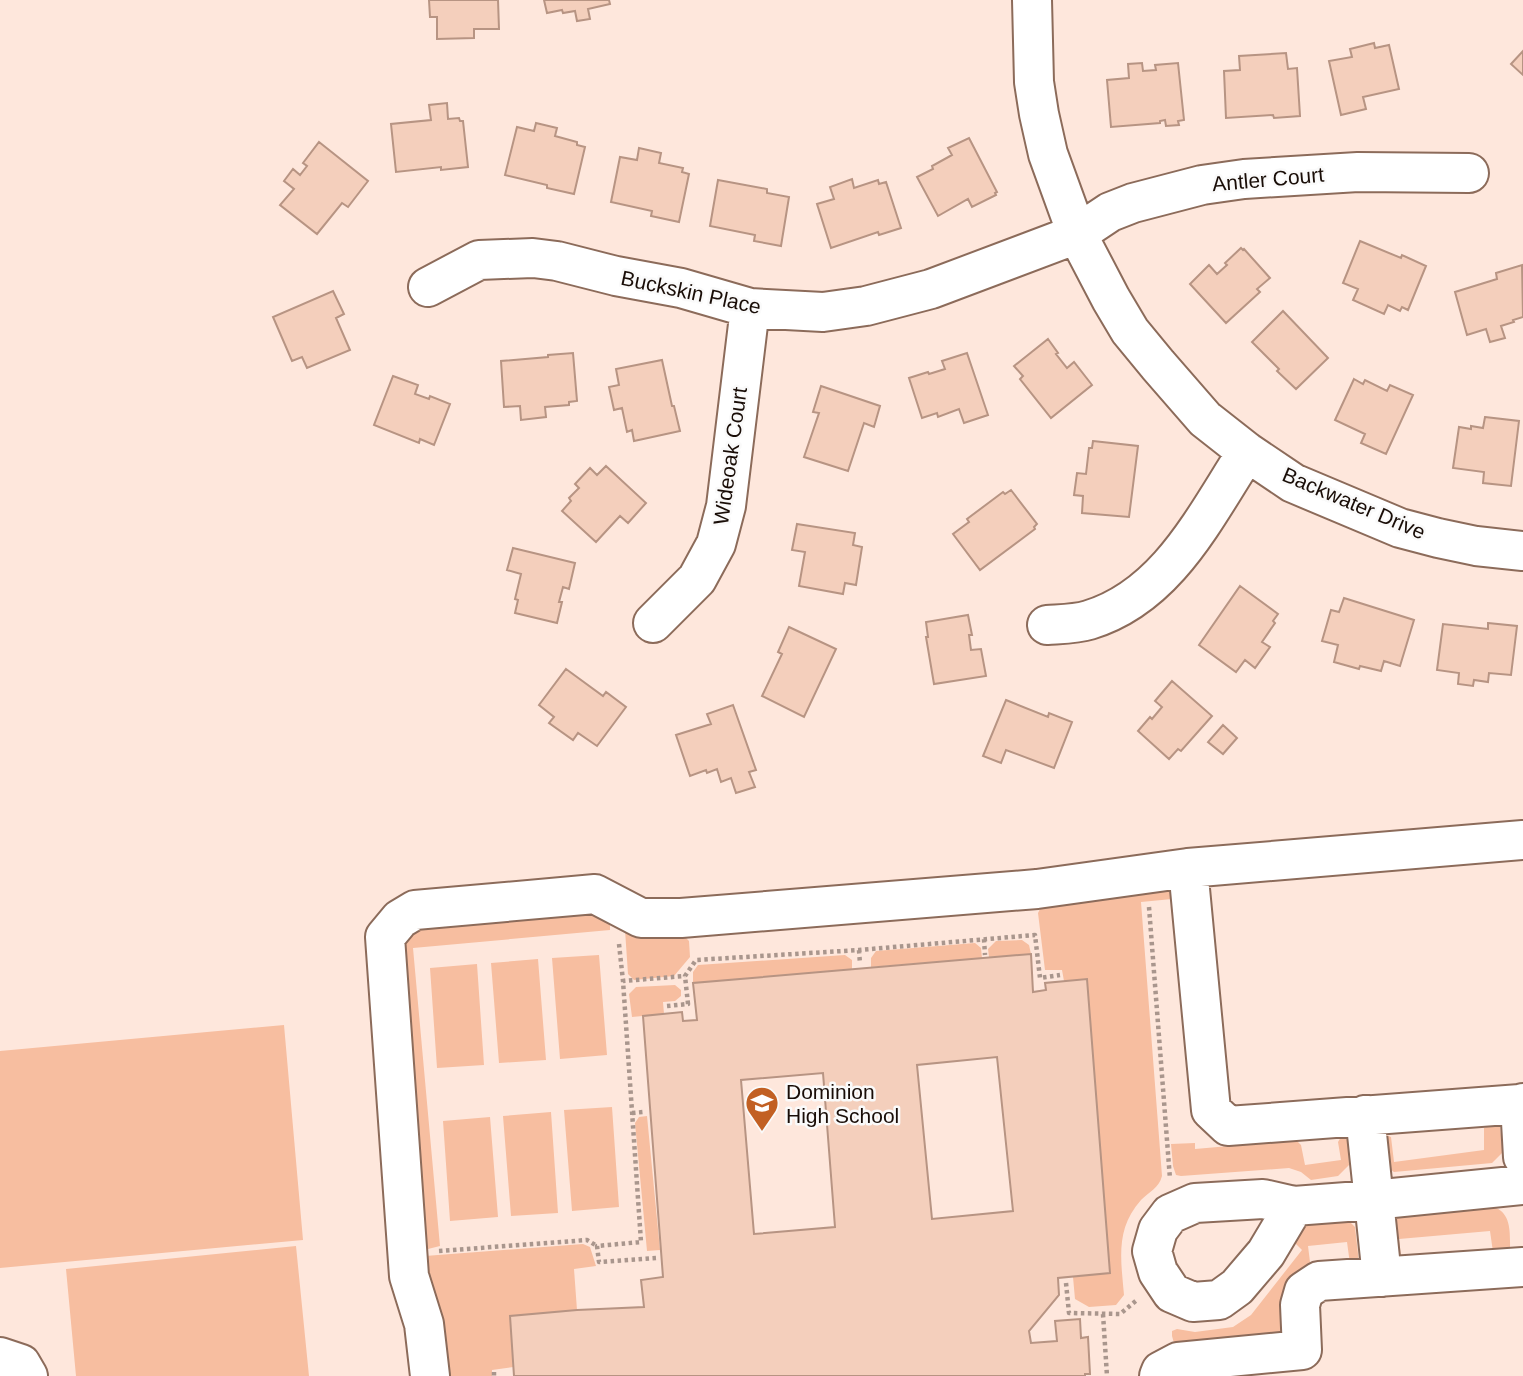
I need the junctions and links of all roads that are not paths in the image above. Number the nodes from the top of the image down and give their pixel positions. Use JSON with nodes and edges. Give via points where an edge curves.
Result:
{"nodes":[{"id":1,"x":1032,"y":0,"type":"edge"},
{"id":2,"x":1469,"y":173,"type":"dead end"},
{"id":3,"x":1077,"y":234,"type":"junction"},
{"id":4,"x":428,"y":287,"type":"dead end"},
{"id":5,"x":750,"y":308,"type":"junction"},
{"id":6,"x":1247,"y":452,"type":"junction"},
{"id":7,"x":1523,"y":551,"type":"edge"},
{"id":8,"x":653,"y":623,"type":"dead end"},
{"id":9,"x":1047,"y":625,"type":"dead end"},
{"id":10,"x":1523,"y":840,"type":"edge"},
{"id":11,"x":1188,"y":867,"type":"junction"},
{"id":12,"x":1521,"y":1103,"type":"edge"},
{"id":13,"x":1365,"y":1115,"type":"junction"},
{"id":14,"x":1523,"y":1157,"type":"edge"},
{"id":15,"x":1523,"y":1185,"type":"edge"},
{"id":16,"x":1373,"y":1200,"type":"junction"},
{"id":17,"x":1294,"y":1206,"type":"dead end"},
{"id":18,"x":1523,"y":1267,"type":"edge"},
{"id":19,"x":1382,"y":1277,"type":"junction"},
{"id":20,"x":0,"y":1357,"type":"edge"},
{"id":21,"x":28,"y":1376,"type":"edge"},
{"id":22,"x":430,"y":1376,"type":"edge"},
{"id":23,"x":1159,"y":1376,"type":"edge"}],
"edges":[{"from":1,"to":3,"type":"street","name":"Backwater Drive","via":[[1039,114]]},
{"from":2,"to":3,"type":"street","name":"Antler Court","via":[[1358,172],[1202,185],[1110,212]]},
{"from":3,"to":5,"type":"street","name":"Buckskin Place","via":[[931,289],[866,306],[823,312]]},
{"from":3,"to":6,"type":"street","name":"Backwater Drive","via":[[1130,331],[1205,418]]},
{"from":4,"to":5,"type":"street","name":"Buckskin Place","via":[[479,260],[534,258],[681,288]]},
{"from":5,"to":8,"type":"street","name":"Wideoak Court","via":[[726,506],[716,544],[697,579]]},
{"from":6,"to":7,"type":"street","name":"Backwater Drive","via":[[1293,483],[1400,528],[1476,547]]},
{"from":6,"to":9,"type":"street","via":[[1173,564],[1147,589],[1121,608],[1087,621]]},
{"from":10,"to":11,"type":"street"},
{"from":11,"to":13,"type":"street","via":[[1211,1110],[1228,1126]]},
{"from":11,"to":22,"type":"street","via":[[1037,889],[681,918],[641,918],[594,894],[415,910],[400,919],[385,937],[409,1276],[425,1324]]},
{"from":12,"to":13,"type":"street"},
{"from":12,"to":14,"type":"street"},
{"from":13,"to":16,"type":"street"},
{"from":15,"to":16,"type":"street"},
{"from":16,"to":17,"type":"street"},
{"from":16,"to":19,"type":"street"},
{"from":18,"to":19,"type":"street"},
{"from":19,"to":23,"type":"street","via":[[1319,1280],[1304,1291],[1300,1305],[1302,1350],[1178,1362]]},
{"from":20,"to":21,"type":"street","via":[[21,1364]]}]}
